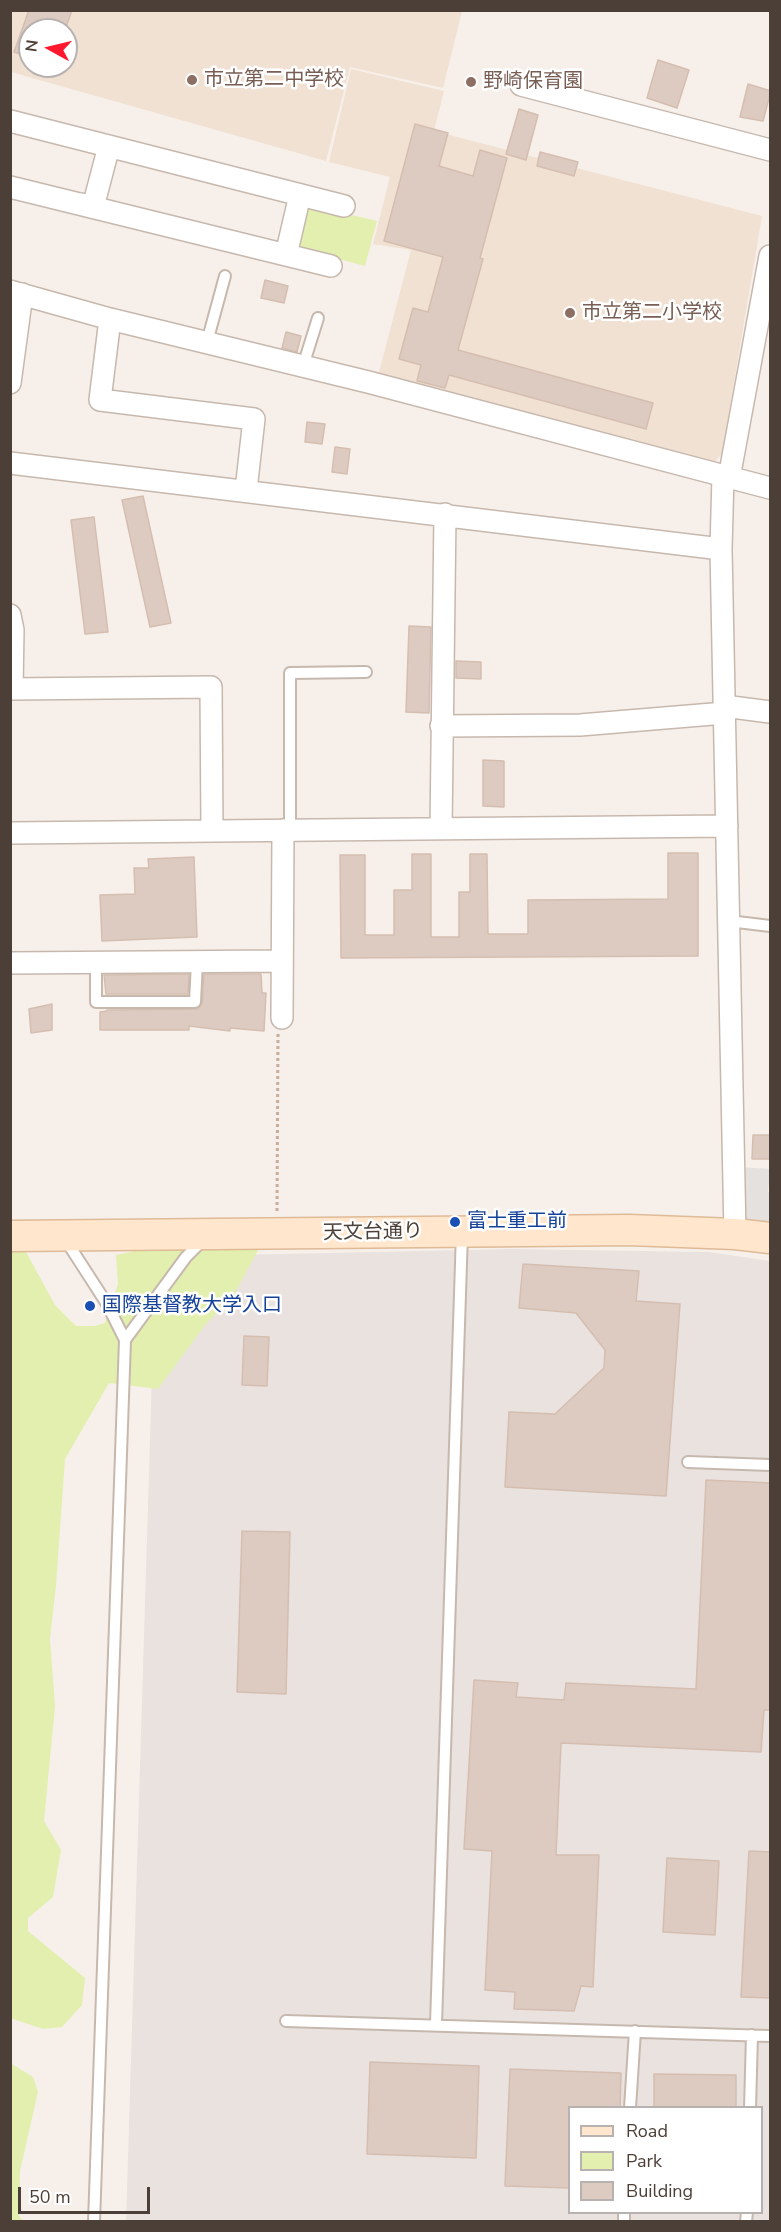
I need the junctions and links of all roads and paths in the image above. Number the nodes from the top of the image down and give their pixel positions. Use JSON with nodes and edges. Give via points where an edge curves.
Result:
{"nodes":[{"id":1,"x":521,"y":85,"type":"dead end"},
{"id":2,"x":10,"y":120,"type":"edge"},
{"id":3,"x":109,"y":146,"type":"junction"},
{"id":4,"x":771,"y":150,"type":"edge"},
{"id":5,"x":10,"y":187,"type":"edge"},
{"id":6,"x":300,"y":195,"type":"junction"},
{"id":7,"x":344,"y":206,"type":"dead end"},
{"id":8,"x":93,"y":207,"type":"junction"},
{"id":9,"x":286,"y":255,"type":"junction"},
{"id":10,"x":771,"y":256,"type":"edge"},
{"id":11,"x":331,"y":267,"type":"dead end"},
{"id":12,"x":225,"y":276,"type":"dead end"},
{"id":13,"x":16,"y":293,"type":"edge"},
{"id":14,"x":766,"y":301,"type":"edge"},
{"id":15,"x":318,"y":318,"type":"dead end"},
{"id":16,"x":110,"y":319,"type":"junction"},
{"id":17,"x":207,"y":342,"type":"junction"},
{"id":18,"x":303,"y":366,"type":"junction"},
{"id":19,"x":11,"y":378,"type":"edge"},
{"id":20,"x":10,"y":383,"type":"edge"},
{"id":21,"x":10,"y":463,"type":"edge"},
{"id":22,"x":726,"y":477,"type":"junction"},
{"id":23,"x":771,"y":488,"type":"edge"},
{"id":24,"x":246,"y":490,"type":"junction"},
{"id":25,"x":445,"y":514,"type":"junction"},
{"id":26,"x":721,"y":549,"type":"junction"},
{"id":27,"x":10,"y":615,"type":"edge"},
{"id":28,"x":366,"y":672,"type":"dead end"},
{"id":29,"x":11,"y":689,"type":"edge"},
{"id":30,"x":725,"y":709,"type":"junction"},
{"id":31,"x":771,"y":712,"type":"edge"},
{"id":32,"x":441,"y":726,"type":"junction"},
{"id":33,"x":727,"y":826,"type":"junction"},
{"id":34,"x":441,"y":829,"type":"junction"},
{"id":35,"x":286,"y":830,"type":"junction"},
{"id":36,"x":212,"y":831,"type":"junction"},
{"id":37,"x":10,"y":833,"type":"edge"},
{"id":38,"x":729,"y":921,"type":"junction"},
{"id":39,"x":771,"y":926,"type":"edge"},
{"id":40,"x":198,"y":962,"type":"junction"},
{"id":41,"x":282,"y":962,"type":"junction"},
{"id":42,"x":10,"y":963,"type":"edge"},
{"id":43,"x":96,"y":963,"type":"junction"},
{"id":44,"x":282,"y":1018,"type":"joint"},
{"id":45,"x":462,"y":1232,"type":"junction"},
{"id":46,"x":277,"y":1233,"type":"junction"},
{"id":47,"x":210,"y":1234,"type":"junction"},
{"id":48,"x":735,"y":1234,"type":"junction"},
{"id":49,"x":10,"y":1236,"type":"edge"},
{"id":50,"x":63,"y":1236,"type":"junction"},
{"id":51,"x":771,"y":1238,"type":"edge"},
{"id":52,"x":125,"y":1340,"type":"junction"},
{"id":53,"x":688,"y":1462,"type":"dead end"},
{"id":54,"x":771,"y":1465,"type":"edge"},
{"id":55,"x":286,"y":2021,"type":"dead end"},
{"id":56,"x":436,"y":2025,"type":"junction"},
{"id":57,"x":635,"y":2031,"type":"junction"},
{"id":58,"x":752,"y":2035,"type":"junction"},
{"id":59,"x":771,"y":2036,"type":"edge"},
{"id":60,"x":630,"y":2106,"type":"edge"},
{"id":61,"x":750,"y":2106,"type":"edge"},
{"id":62,"x":94,"y":2222,"type":"edge"}],
"edges":[{"from":1,"to":4,"type":"street"},
{"from":2,"to":3,"type":"street"},
{"from":3,"to":6,"type":"street"},
{"from":3,"to":8,"type":"street"},
{"from":5,"to":8,"type":"street"},
{"from":6,"to":7,"type":"street"},
{"from":6,"to":9,"type":"street"},
{"from":8,"to":9,"type":"street"},
{"from":9,"to":11,"type":"street"},
{"from":10,"to":14,"type":"street"},
{"from":12,"to":17,"type":"lane"},
{"from":13,"to":16,"type":"street"},
{"from":13,"to":19,"type":"street"},
{"from":14,"to":22,"type":"street"},
{"from":15,"to":18,"type":"lane"},
{"from":16,"to":17,"type":"street"},
{"from":16,"to":24,"type":"street","via":[[100,400],[254,419]]},
{"from":17,"to":18,"type":"street"},
{"from":18,"to":22,"type":"street"},
{"from":19,"to":20,"type":"street"},
{"from":21,"to":24,"type":"street"},
{"from":22,"to":23,"type":"street"},
{"from":22,"to":26,"type":"street"},
{"from":24,"to":25,"type":"street"},
{"from":25,"to":26,"type":"street"},
{"from":25,"to":32,"type":"street"},
{"from":26,"to":30,"type":"street"},
{"from":27,"to":29,"type":"street"},
{"from":28,"to":35,"type":"lane","via":[[290,673]]},
{"from":29,"to":36,"type":"street","via":[[211,687]]},
{"from":30,"to":31,"type":"street"},
{"from":30,"to":32,"type":"street","via":[[580,725]]},
{"from":30,"to":33,"type":"street"},
{"from":32,"to":34,"type":"street"},
{"from":33,"to":34,"type":"street"},
{"from":33,"to":38,"type":"street"},
{"from":34,"to":35,"type":"street"},
{"from":35,"to":36,"type":"street"},
{"from":35,"to":41,"type":"street"},
{"from":36,"to":37,"type":"street"},
{"from":38,"to":39,"type":"lane"},
{"from":38,"to":48,"type":"street"},
{"from":40,"to":41,"type":"street"},
{"from":40,"to":43,"type":"street"},
{"from":40,"to":43,"type":"lane","via":[[195,1002],[96,1002]]},
{"from":41,"to":44,"type":"street"},
{"from":42,"to":43,"type":"street"},
{"from":44,"to":46,"type":"path","via":[[278,1030]]},
{"from":45,"to":46,"type":"main road","name":"天文台通り"},
{"from":45,"to":48,"type":"main road","name":"天文台通り","via":[[612,1230]]},
{"from":45,"to":56,"type":"lane"},
{"from":46,"to":47,"type":"main road","name":"天文台通り"},
{"from":47,"to":50,"type":"main road","name":"天文台通り"},
{"from":47,"to":52,"type":"lane","via":[[186,1257]]},
{"from":48,"to":51,"type":"main road","name":"天文台通り"},
{"from":49,"to":50,"type":"main road","name":"天文台通り"},
{"from":50,"to":52,"type":"lane"},
{"from":52,"to":62,"type":"lane"},
{"from":53,"to":54,"type":"lane"},
{"from":55,"to":56,"type":"lane"},
{"from":56,"to":57,"type":"lane"},
{"from":57,"to":58,"type":"lane"},
{"from":57,"to":60,"type":"lane"},
{"from":58,"to":59,"type":"lane"},
{"from":58,"to":61,"type":"lane"}]}
